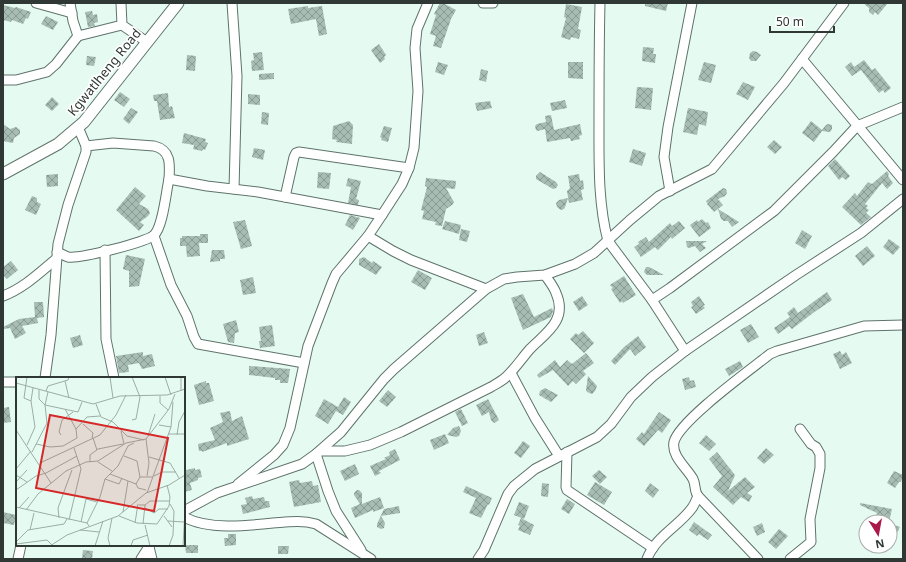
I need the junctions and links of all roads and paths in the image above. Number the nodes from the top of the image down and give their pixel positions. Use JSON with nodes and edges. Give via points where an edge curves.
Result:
{"nodes":[{"id":1,"x":36,"y":3,"type":"edge"},
{"id":2,"x":70,"y":3,"type":"edge"},
{"id":3,"x":121,"y":3,"type":"edge"},
{"id":4,"x":178,"y":3,"type":"edge"},
{"id":5,"x":232,"y":3,"type":"edge"},
{"id":6,"x":428,"y":3,"type":"edge"},
{"id":7,"x":483,"y":3,"type":"edge"},
{"id":8,"x":493,"y":3,"type":"edge"},
{"id":9,"x":600,"y":3,"type":"edge"},
{"id":10,"x":692,"y":3,"type":"edge"},
{"id":11,"x":844,"y":3,"type":"edge"},
{"id":12,"x":72,"y":13,"type":"junction"},
{"id":13,"x":122,"y":25,"type":"junction"},
{"id":14,"x":78,"y":36,"type":"junction"},
{"id":15,"x":147,"y":42,"type":"junction"},
{"id":16,"x":802,"y":59,"type":"junction"},
{"id":17,"x":3,"y":80,"type":"edge"},
{"id":18,"x":903,"y":107,"type":"edge"},
{"id":19,"x":857,"y":126,"type":"junction"},
{"id":20,"x":78,"y":127,"type":"junction"},
{"id":21,"x":86,"y":146,"type":"junction"},
{"id":22,"x":409,"y":168,"type":"junction"},
{"id":23,"x":3,"y":174,"type":"edge"},
{"id":24,"x":169,"y":179,"type":"junction"},
{"id":25,"x":903,"y":180,"type":"edge"},
{"id":26,"x":234,"y":189,"type":"junction"},
{"id":27,"x":670,"y":191,"type":"junction"},
{"id":28,"x":285,"y":197,"type":"junction"},
{"id":29,"x":903,"y":199,"type":"edge"},
{"id":30,"x":382,"y":215,"type":"junction"},
{"id":31,"x":154,"y":236,"type":"junction"},
{"id":32,"x":368,"y":236,"type":"junction"},
{"id":33,"x":608,"y":241,"type":"junction"},
{"id":34,"x":105,"y":250,"type":"junction"},
{"id":35,"x":57,"y":256,"type":"junction"},
{"id":36,"x":545,"y":275,"type":"junction"},
{"id":37,"x":486,"y":289,"type":"junction"},
{"id":38,"x":3,"y":296,"type":"edge"},
{"id":39,"x":652,"y":300,"type":"junction"},
{"id":40,"x":903,"y":325,"type":"edge"},
{"id":41,"x":685,"y":351,"type":"junction"},
{"id":42,"x":304,"y":363,"type":"junction"},
{"id":43,"x":511,"y":373,"type":"junction"},
{"id":44,"x":45,"y":377,"type":"edge"},
{"id":45,"x":114,"y":377,"type":"edge"},
{"id":46,"x":3,"y":382,"type":"edge"},
{"id":47,"x":16,"y":382,"type":"edge"},
{"id":48,"x":800,"y":429,"type":"dead end"},
{"id":49,"x":319,"y":452,"type":"junction"},
{"id":50,"x":563,"y":454,"type":"junction"},
{"id":51,"x":235,"y":486,"type":"junction"},
{"id":52,"x":698,"y":496,"type":"junction"},
{"id":53,"x":185,"y":511,"type":"edge"},
{"id":54,"x":185,"y":517,"type":"edge"},
{"id":55,"x":21,"y":546,"type":"edge"},
{"id":56,"x":150,"y":546,"type":"edge"},
{"id":57,"x":653,"y":548,"type":"junction"},
{"id":58,"x":362,"y":552,"type":"junction"},
{"id":59,"x":18,"y":559,"type":"edge"},
{"id":60,"x":141,"y":559,"type":"edge"},
{"id":61,"x":152,"y":559,"type":"edge"},
{"id":62,"x":371,"y":559,"type":"edge"},
{"id":63,"x":478,"y":559,"type":"edge"},
{"id":64,"x":647,"y":559,"type":"edge"},
{"id":65,"x":758,"y":559,"type":"edge"},
{"id":66,"x":790,"y":559,"type":"edge"}],
"edges":[{"from":1,"to":12,"type":"street"},
{"from":2,"to":12,"type":"street"},
{"from":3,"to":13,"type":"street"},
{"from":4,"to":15,"type":"street","name":"Kgwatlheng Road"},
{"from":5,"to":26,"type":"street","via":[[237,76]]},
{"from":6,"to":22,"type":"street","via":[[416,34],[418,91],[414,148]]},
{"from":7,"to":8,"type":"street"},
{"from":9,"to":33,"type":"street","via":[[599,160]]},
{"from":10,"to":27,"type":"street","via":[[665,143],[664,157]]},
{"from":11,"to":16,"type":"street"},
{"from":12,"to":14,"type":"street"},
{"from":13,"to":14,"type":"street"},
{"from":13,"to":15,"type":"street"},
{"from":14,"to":17,"type":"street","via":[[47,72],[16,80]]},
{"from":15,"to":20,"type":"street","name":"Kgwatlheng Road"},
{"from":16,"to":19,"type":"street"},
{"from":16,"to":27,"type":"street","via":[[715,165]]},
{"from":18,"to":19,"type":"street"},
{"from":19,"to":25,"type":"street"},
{"from":19,"to":39,"type":"street","via":[[774,211]]},
{"from":20,"to":21,"type":"street"},
{"from":20,"to":23,"type":"street","name":"Kgwatlheng Road","via":[[58,144]]},
{"from":21,"to":24,"type":"street","via":[[113,143],[160,148],[167,155]]},
{"from":21,"to":35,"type":"street","via":[[68,205]]},
{"from":22,"to":28,"type":"street","via":[[299,152],[294,157]]},
{"from":22,"to":30,"type":"street"},
{"from":24,"to":26,"type":"street"},
{"from":24,"to":31,"type":"street","via":[[160,228]]},
{"from":26,"to":28,"type":"street"},
{"from":27,"to":33,"type":"street","via":[[659,196]]},
{"from":28,"to":30,"type":"street"},
{"from":29,"to":41,"type":"street","via":[[861,233]]},
{"from":30,"to":32,"type":"street"},
{"from":31,"to":34,"type":"street","via":[[141,242]]},
{"from":31,"to":42,"type":"street","via":[[171,285],[198,344]]},
{"from":32,"to":37,"type":"street","via":[[411,260]]},
{"from":32,"to":42,"type":"street","via":[[336,274]]},
{"from":33,"to":36,"type":"street","via":[[575,264]]},
{"from":33,"to":39,"type":"street"},
{"from":34,"to":35,"type":"street","via":[[68,257]]},
{"from":34,"to":45,"type":"street","via":[[106,339]]},
{"from":35,"to":38,"type":"street","via":[[30,281]]},
{"from":35,"to":44,"type":"street"},
{"from":36,"to":37,"type":"street","via":[[504,279]]},
{"from":36,"to":43,"type":"street","via":[[556,293],[559,304],[556,324]]},
{"from":37,"to":49,"type":"street","via":[[389,374],[341,432]]},
{"from":39,"to":41,"type":"street"},
{"from":40,"to":52,"type":"street","via":[[864,326],[770,354],[696,414],[679,432],[674,448],[675,454],[692,479]]},
{"from":41,"to":50,"type":"street","via":[[647,382],[604,431],[587,443]]},
{"from":42,"to":51,"type":"street","via":[[290,428],[282,444],[274,455]]},
{"from":43,"to":49,"type":"street","via":[[491,387],[370,445],[345,451]]},
{"from":43,"to":50,"type":"street","via":[[535,418]]},
{"from":46,"to":47,"type":"street"},
{"from":48,"to":66,"type":"street","via":[[820,454],[820,468],[810,519],[811,542]]},
{"from":49,"to":51,"type":"street","via":[[302,464]]},
{"from":49,"to":58,"type":"street","via":[[328,491],[336,511]]},
{"from":50,"to":57,"type":"street","via":[[567,490]]},
{"from":50,"to":63,"type":"street","via":[[536,469],[511,489]]},
{"from":51,"to":53,"type":"street"},
{"from":52,"to":57,"type":"street","via":[[693,507]]},
{"from":52,"to":65,"type":"street"},
{"from":54,"to":58,"type":"street","via":[[198,523],[225,525],[307,521]]},
{"from":55,"to":59,"type":"street"},
{"from":56,"to":60,"type":"street"},
{"from":56,"to":61,"type":"street"},
{"from":57,"to":64,"type":"street"},
{"from":58,"to":62,"type":"street"}]}
